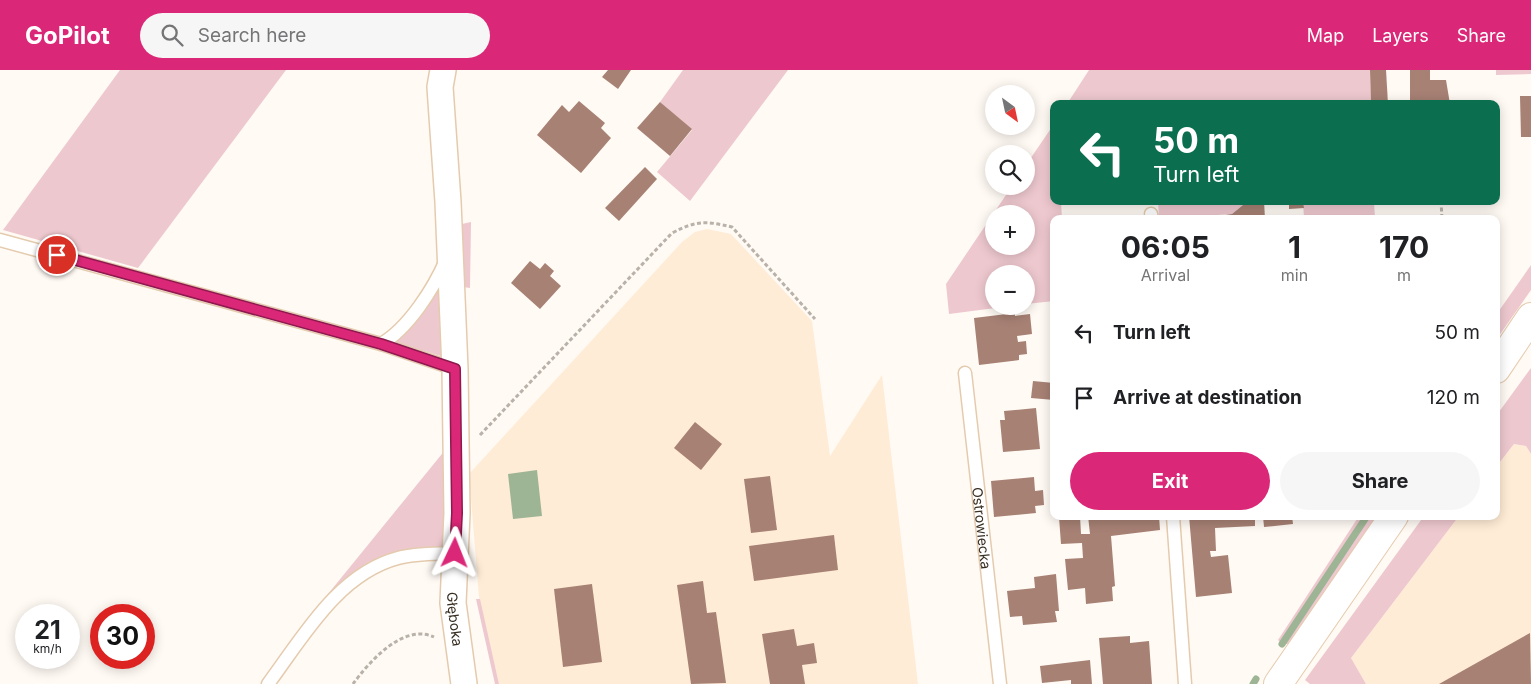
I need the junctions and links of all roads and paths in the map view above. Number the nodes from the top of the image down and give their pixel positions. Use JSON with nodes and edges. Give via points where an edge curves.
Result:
{"nodes":[{"id":1,"x":439,"y":76,"type":"edge"},
{"id":2,"x":0,"y":240,"type":"edge"},
{"id":3,"x":450,"y":250,"type":"junction"},
{"id":4,"x":1531,"y":317,"type":"edge"},
{"id":5,"x":815,"y":319,"type":"dead end"},
{"id":6,"x":381,"y":344,"type":"junction"},
{"id":7,"x":1500,"y":363,"type":"edge"},
{"id":8,"x":455,"y":369,"type":"junction"},
{"id":9,"x":965,"y":373,"type":"dead end"},
{"id":10,"x":456,"y":455,"type":"junction"},
{"id":11,"x":1173,"y":520,"type":"edge"},
{"id":12,"x":1391,"y":520,"type":"edge"},
{"id":13,"x":455,"y":553,"type":"junction"},
{"id":14,"x":460,"y":648,"type":"junction"},
{"id":15,"x":268,"y":684,"type":"edge"},
{"id":16,"x":353,"y":684,"type":"edge"},
{"id":17,"x":464,"y":684,"type":"edge"},
{"id":18,"x":1000,"y":684,"type":"edge"},
{"id":19,"x":1185,"y":684,"type":"edge"},
{"id":20,"x":1278,"y":684,"type":"edge"}],
"edges":[{"from":1,"to":3,"type":"street","name":"Głęboka"},
{"from":2,"to":6,"type":"lane"},
{"from":3,"to":6,"type":"lane","via":[[411,317],[398,333]]},
{"from":3,"to":8,"type":"street","name":"Głęboka"},
{"from":4,"to":7,"type":"street"},
{"from":5,"to":10,"type":"path","via":[[732,227],[712,222],[691,223],[672,233],[490,427]]},
{"from":6,"to":8,"type":"lane"},
{"from":8,"to":10,"type":"street","name":"Głęboka"},
{"from":9,"to":18,"type":"lane","name":"Ostrowiecka"},
{"from":10,"to":13,"type":"street","name":"Głęboka"},
{"from":11,"to":19,"type":"lane"},
{"from":12,"to":20,"type":"street"},
{"from":13,"to":14,"type":"street","name":"Głęboka","via":[[453,603]]},
{"from":13,"to":15,"type":"lane","via":[[396,558],[355,578],[317,619]]},
{"from":14,"to":16,"type":"path","via":[[428,634],[398,640],[374,658]]},
{"from":14,"to":17,"type":"street","name":"Głęboka"}]}
